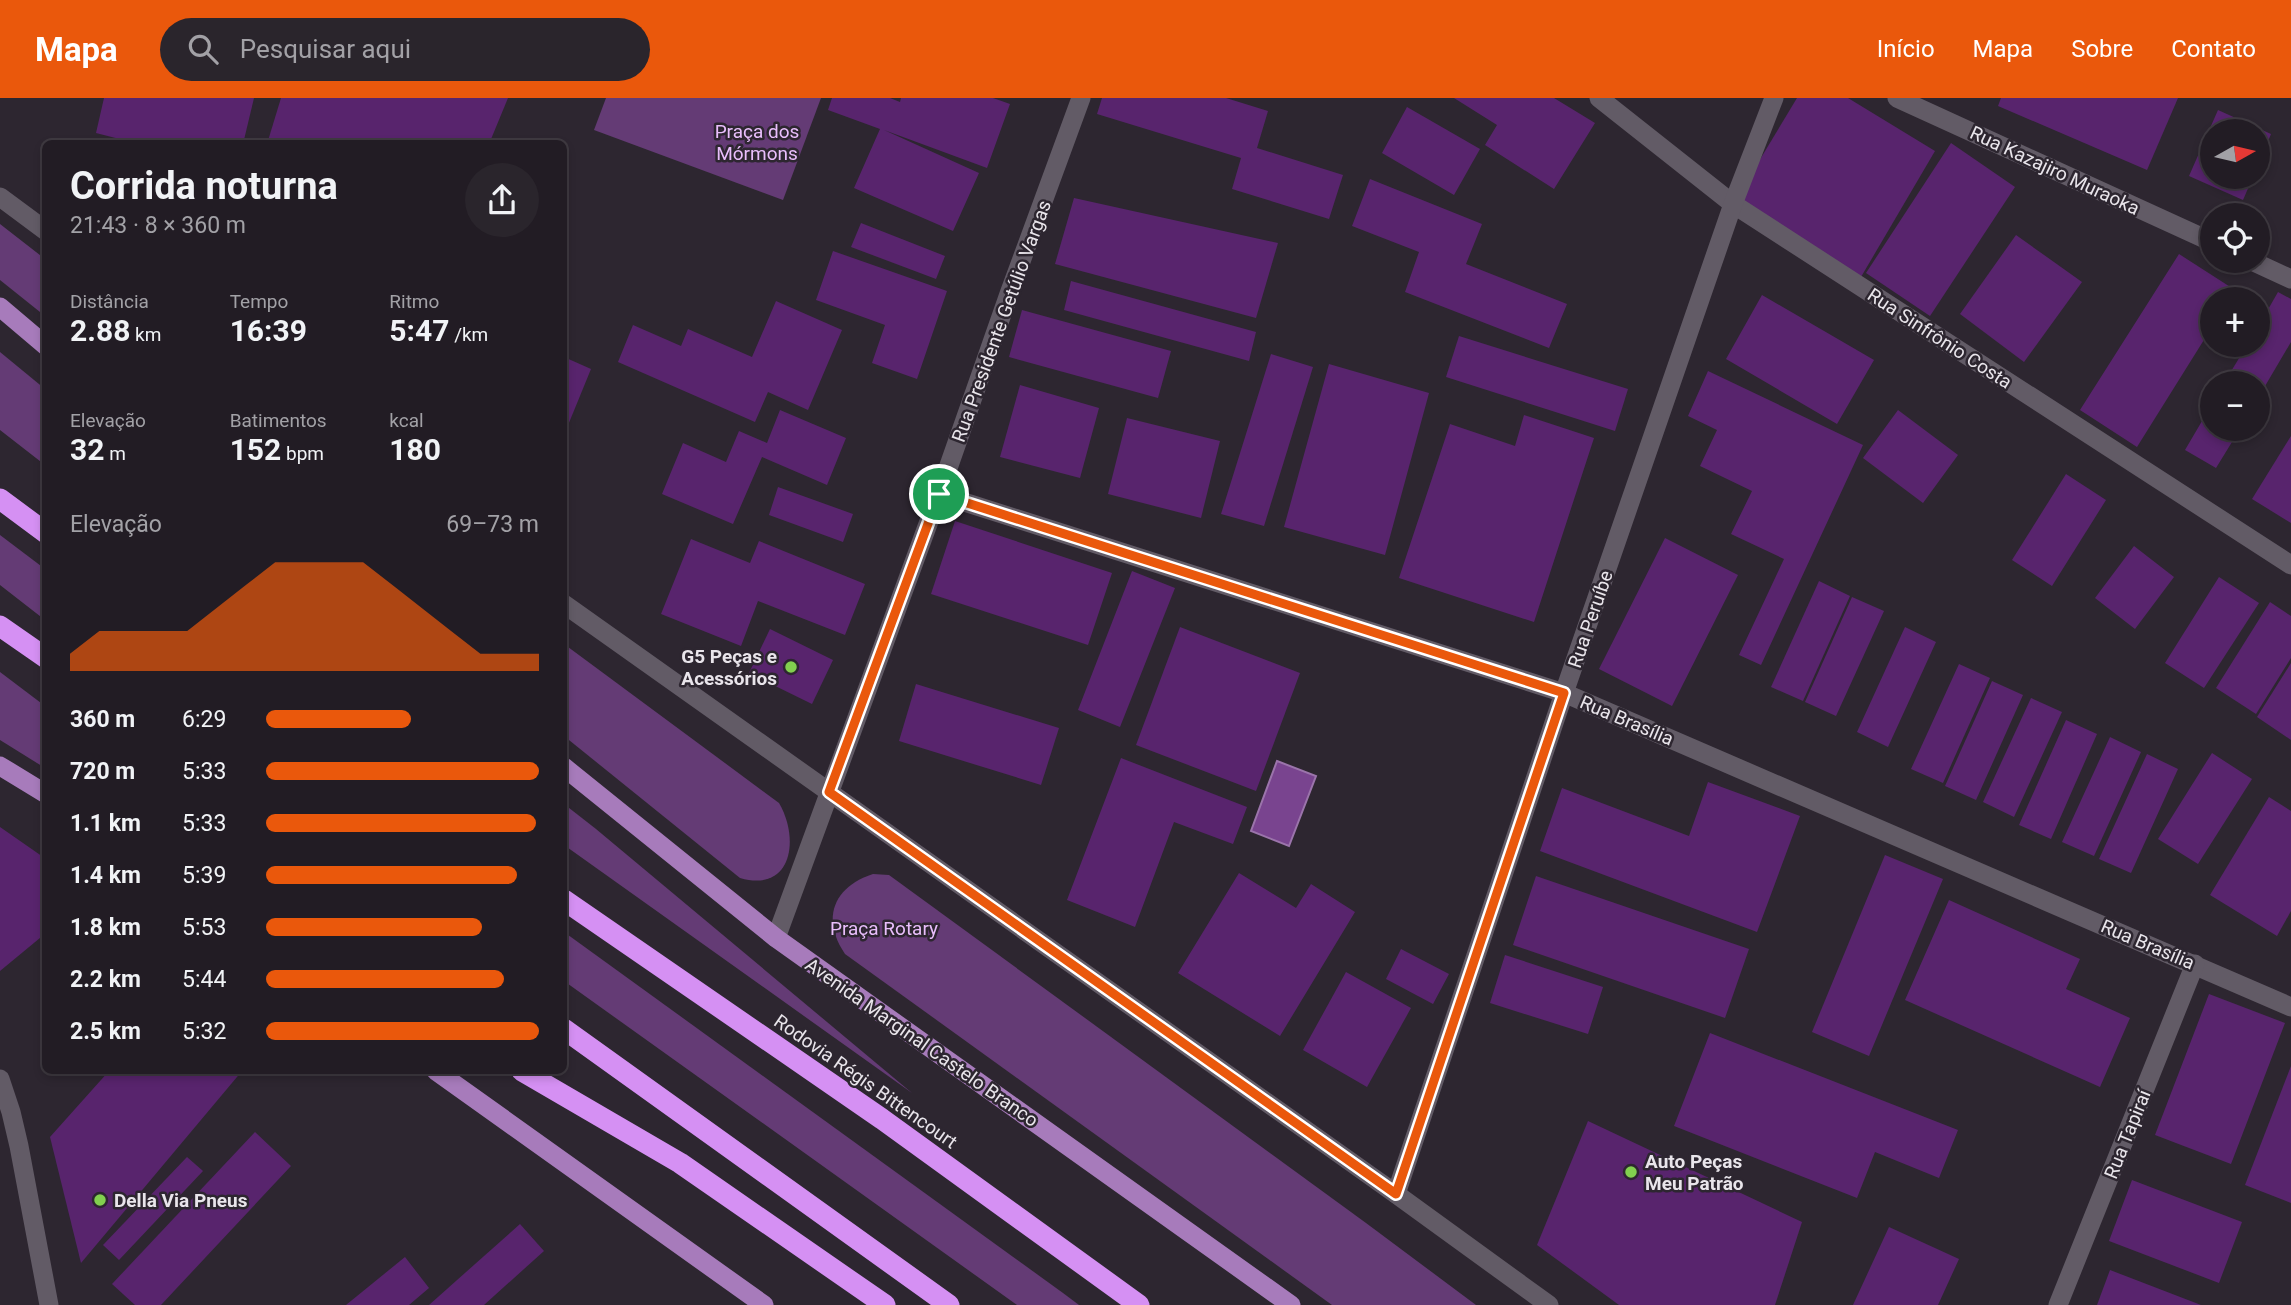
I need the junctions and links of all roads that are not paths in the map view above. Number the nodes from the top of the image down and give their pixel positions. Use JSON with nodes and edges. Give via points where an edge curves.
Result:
{"nodes":[{"id":1,"x":1081,"y":98,"type":"edge"},
{"id":2,"x":1599,"y":98,"type":"edge"},
{"id":3,"x":1774,"y":98,"type":"edge"},
{"id":4,"x":1898,"y":98,"type":"edge"},
{"id":5,"x":0,"y":197,"type":"edge"},
{"id":6,"x":1733,"y":204,"type":"junction"},
{"id":7,"x":42,"y":228,"type":"edge"},
{"id":8,"x":2200,"y":236,"type":"edge"},
{"id":9,"x":2270,"y":269,"type":"edge"},
{"id":10,"x":2291,"y":278,"type":"edge"},
{"id":11,"x":0,"y":307,"type":"edge"},
{"id":12,"x":42,"y":343,"type":"edge"},
{"id":13,"x":939,"y":494,"type":"junction"},
{"id":14,"x":0,"y":499,"type":"edge"},
{"id":15,"x":42,"y":530,"type":"edge"},
{"id":16,"x":2291,"y":565,"type":"edge"},
{"id":17,"x":567,"y":606,"type":"edge"},
{"id":18,"x":0,"y":626,"type":"edge"},
{"id":19,"x":42,"y":655,"type":"edge"},
{"id":20,"x":1564,"y":693,"type":"junction"},
{"id":21,"x":567,"y":769,"type":"edge"},
{"id":22,"x":3,"y":771,"type":"edge"},
{"id":23,"x":42,"y":792,"type":"edge"},
{"id":24,"x":829,"y":792,"type":"junction"},
{"id":25,"x":567,"y":902,"type":"edge"},
{"id":26,"x":776,"y":938,"type":"junction"},
{"id":27,"x":2195,"y":964,"type":"junction"},
{"id":28,"x":2291,"y":1007,"type":"edge"},
{"id":29,"x":567,"y":1031,"type":"edge"},
{"id":30,"x":440,"y":1074,"type":"edge"},
{"id":31,"x":527,"y":1074,"type":"edge"},
{"id":32,"x":0,"y":1079,"type":"edge"},
{"id":33,"x":1396,"y":1194,"type":"junction"},
{"id":34,"x":49,"y":1305,"type":"edge"},
{"id":35,"x":764,"y":1305,"type":"edge"},
{"id":36,"x":885,"y":1305,"type":"edge"},
{"id":37,"x":950,"y":1305,"type":"edge"},
{"id":38,"x":1139,"y":1305,"type":"edge"},
{"id":39,"x":1291,"y":1305,"type":"edge"},
{"id":40,"x":1549,"y":1305,"type":"edge"},
{"id":41,"x":2058,"y":1305,"type":"edge"}],
"edges":[{"from":1,"to":13,"type":"street","name":"Rua Presidente Getúlio Vargas"},
{"from":2,"to":6,"type":"street","name":"Rua Sinfrônio Costa"},
{"from":3,"to":6,"type":"street","name":"Rua Peruíbe"},
{"from":4,"to":8,"type":"street","name":"Rua Kazajiro Muraoka"},
{"from":5,"to":7,"type":"street"},
{"from":6,"to":16,"type":"street","name":"Rua Sinfrônio Costa"},
{"from":6,"to":20,"type":"street","name":"Rua Peruíbe"},
{"from":9,"to":10,"type":"street"},
{"from":11,"to":12,"type":"main road"},
{"from":13,"to":20,"type":"street","name":"Rua Brasília"},
{"from":13,"to":24,"type":"street","name":"Rua Presidente Getúlio Vargas"},
{"from":14,"to":15,"type":"highway"},
{"from":17,"to":24,"type":"street"},
{"from":18,"to":19,"type":"highway"},
{"from":20,"to":27,"type":"street","name":"Rua Brasília"},
{"from":20,"to":33,"type":"street","name":"Rua Peruíbe"},
{"from":21,"to":26,"type":"main road","name":"Avenida Marginal Castelo Branco"},
{"from":22,"to":23,"type":"main road"},
{"from":24,"to":26,"type":"street","name":"Rua Presidente Getúlio Vargas"},
{"from":24,"to":33,"type":"street"},
{"from":25,"to":38,"type":"highway","name":"Rodovia Régis Bittencourt","via":[[882,1119]]},
{"from":26,"to":39,"type":"main road","name":"Avenida Marginal Castelo Branco"},
{"from":27,"to":28,"type":"street","name":"Rua Brasília"},
{"from":27,"to":41,"type":"street","name":"Rua Tapiraí"},
{"from":29,"to":37,"type":"highway"},
{"from":30,"to":35,"type":"main road"},
{"from":31,"to":36,"type":"highway","via":[[680,1163]]},
{"from":32,"to":34,"type":"street","via":[[12,1112]]},
{"from":33,"to":40,"type":"street"}]}
